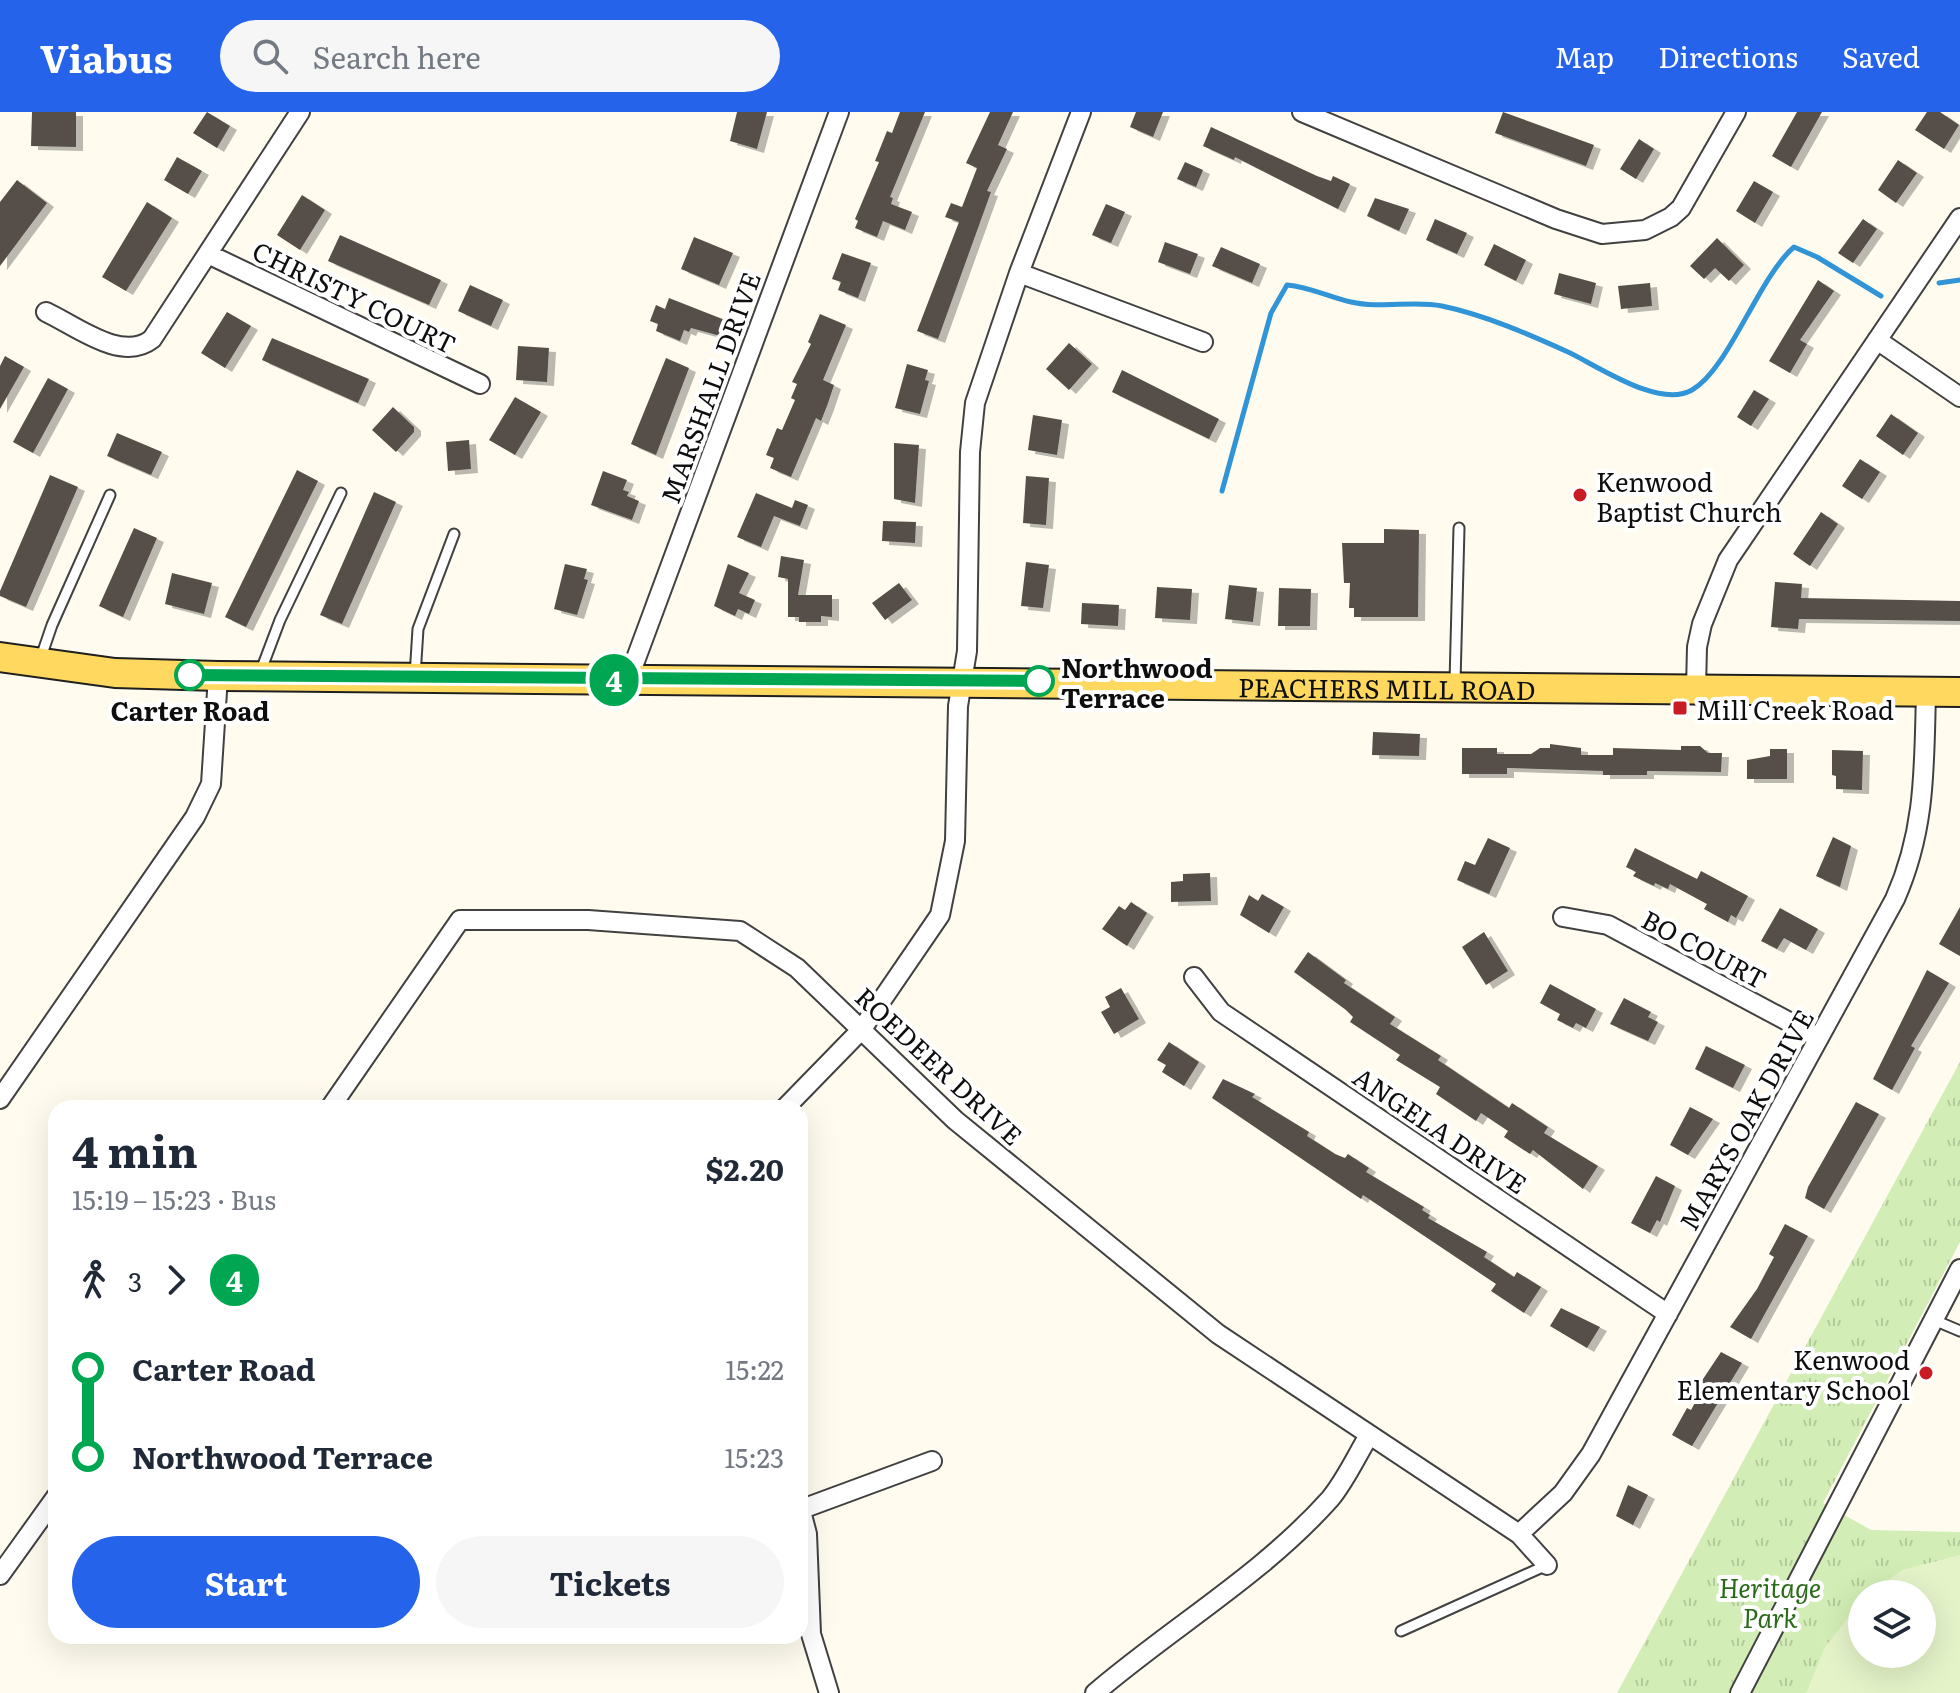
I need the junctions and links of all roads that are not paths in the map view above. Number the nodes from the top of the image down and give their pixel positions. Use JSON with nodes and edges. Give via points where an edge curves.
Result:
{"nodes":[{"id":1,"x":300,"y":112,"type":"edge"},
{"id":2,"x":839,"y":112,"type":"edge"},
{"id":3,"x":1081,"y":112,"type":"edge"},
{"id":4,"x":1302,"y":112,"type":"edge"},
{"id":5,"x":1736,"y":112,"type":"edge"},
{"id":6,"x":1960,"y":218,"type":"edge"},
{"id":7,"x":208,"y":254,"type":"junction"},
{"id":8,"x":1019,"y":273,"type":"junction"},
{"id":9,"x":46,"y":312,"type":"dead end"},
{"id":10,"x":1877,"y":340,"type":"junction"},
{"id":11,"x":1203,"y":342,"type":"dead end"},
{"id":12,"x":480,"y":384,"type":"dead end"},
{"id":13,"x":1960,"y":397,"type":"edge"},
{"id":14,"x":341,"y":493,"type":"dead end"},
{"id":15,"x":110,"y":495,"type":"dead end"},
{"id":16,"x":1459,"y":528,"type":"dead end"},
{"id":17,"x":454,"y":534,"type":"dead end"},
{"id":18,"x":0,"y":657,"type":"edge"},
{"id":19,"x":39,"y":663,"type":"junction"},
{"id":20,"x":218,"y":676,"type":"junction"},
{"id":21,"x":259,"y":676,"type":"junction"},
{"id":22,"x":415,"y":678,"type":"junction"},
{"id":23,"x":628,"y":680,"type":"junction"},
{"id":24,"x":964,"y":681,"type":"junction"},
{"id":25,"x":1455,"y":685,"type":"junction"},
{"id":26,"x":1696,"y":688,"type":"junction"},
{"id":27,"x":1926,"y":692,"type":"junction"},
{"id":28,"x":1960,"y":692,"type":"edge"},
{"id":29,"x":1563,"y":917,"type":"dead end"},
{"id":30,"x":1194,"y":977,"type":"dead end"},
{"id":31,"x":862,"y":1029,"type":"junction"},
{"id":32,"x":1819,"y":1038,"type":"junction"},
{"id":33,"x":0,"y":1099,"type":"edge"},
{"id":34,"x":336,"y":1100,"type":"edge"},
{"id":35,"x":793,"y":1100,"type":"edge"},
{"id":36,"x":1960,"y":1269,"type":"edge"},
{"id":37,"x":1668,"y":1314,"type":"junction"},
{"id":38,"x":1934,"y":1320,"type":"junction"},
{"id":39,"x":1960,"y":1331,"type":"edge"},
{"id":40,"x":1368,"y":1437,"type":"junction"},
{"id":41,"x":932,"y":1461,"type":"dead end"},
{"id":42,"x":808,"y":1505,"type":"edge"},
{"id":43,"x":48,"y":1508,"type":"edge"},
{"id":44,"x":1519,"y":1534,"type":"junction"},
{"id":45,"x":808,"y":1559,"type":"edge"},
{"id":46,"x":1547,"y":1565,"type":"joint"},
{"id":47,"x":0,"y":1575,"type":"edge"},
{"id":48,"x":1401,"y":1631,"type":"dead end"},
{"id":49,"x":829,"y":1693,"type":"edge"},
{"id":50,"x":1095,"y":1693,"type":"edge"},
{"id":51,"x":1740,"y":1693,"type":"edge"}],
"edges":[{"from":1,"to":7,"type":"street"},
{"from":2,"to":23,"type":"street","name":"MARSHALL DRIVE"},
{"from":3,"to":8,"type":"street"},
{"from":4,"to":5,"type":"street","via":[[1602,234],[1645,230],[1671,217]]},
{"from":6,"to":10,"type":"street"},
{"from":7,"to":9,"type":"street","via":[[159,333],[144,345],[125,349]]},
{"from":7,"to":12,"type":"street","name":"CHRISTY COURT"},
{"from":8,"to":11,"type":"street"},
{"from":8,"to":24,"type":"street","via":[[973,416]]},
{"from":10,"to":13,"type":"street"},
{"from":10,"to":26,"type":"street","via":[[1718,579],[1697,647]]},
{"from":14,"to":21,"type":"lane"},
{"from":15,"to":19,"type":"lane"},
{"from":16,"to":25,"type":"lane"},
{"from":17,"to":22,"type":"lane","via":[[418,629]]},
{"from":18,"to":19,"type":"main road","name":"PEACHERS MILL ROAD"},
{"from":19,"to":20,"type":"main road","name":"PEACHERS MILL ROAD","via":[[115,673]]},
{"from":20,"to":21,"type":"main road","name":"PEACHERS MILL ROAD"},
{"from":20,"to":33,"type":"street","via":[[211,784],[195,817]]},
{"from":21,"to":22,"type":"main road","name":"PEACHERS MILL ROAD"},
{"from":22,"to":23,"type":"main road","name":"PEACHERS MILL ROAD"},
{"from":23,"to":24,"type":"main road","name":"PEACHERS MILL ROAD"},
{"from":24,"to":25,"type":"main road","name":"PEACHERS MILL ROAD"},
{"from":24,"to":31,"type":"street","via":[[958,706],[955,841],[940,915]]},
{"from":25,"to":26,"type":"main road","name":"PEACHERS MILL ROAD"},
{"from":26,"to":27,"type":"main road","name":"PEACHERS MILL ROAD"},
{"from":27,"to":28,"type":"main road","name":"PEACHERS MILL ROAD"},
{"from":27,"to":32,"type":"street","name":"MARYS OAK DRIVE","via":[[1924,793],[1915,850],[1895,899]]},
{"from":29,"to":32,"type":"street","name":"BO COURT","via":[[1608,925]]},
{"from":30,"to":37,"type":"street","name":"ANGELA DRIVE","via":[[1221,1012]]},
{"from":31,"to":34,"type":"street","name":"ROEDEER DRIVE","via":[[797,968],[740,931],[588,920],[460,920]]},
{"from":31,"to":35,"type":"street"},
{"from":31,"to":40,"type":"street","name":"ROEDEER DRIVE","via":[[955,1120],[1218,1334]]},
{"from":32,"to":37,"type":"street","name":"MARYS OAK DRIVE"},
{"from":36,"to":38,"type":"street"},
{"from":37,"to":44,"type":"street","name":"MARYS OAK DRIVE","via":[[1591,1454],[1563,1493]]},
{"from":38,"to":39,"type":"lane"},
{"from":38,"to":51,"type":"street"},
{"from":40,"to":44,"type":"street","name":"ROEDEER DRIVE"},
{"from":40,"to":50,"type":"street","via":[[1332,1497],[1283,1546]]},
{"from":41,"to":42,"type":"street"},
{"from":43,"to":47,"type":"street"},
{"from":44,"to":46,"type":"street","name":"ROEDEER DRIVE"},
{"from":45,"to":49,"type":"street","via":[[811,1634]]},
{"from":46,"to":48,"type":"lane"}]}
